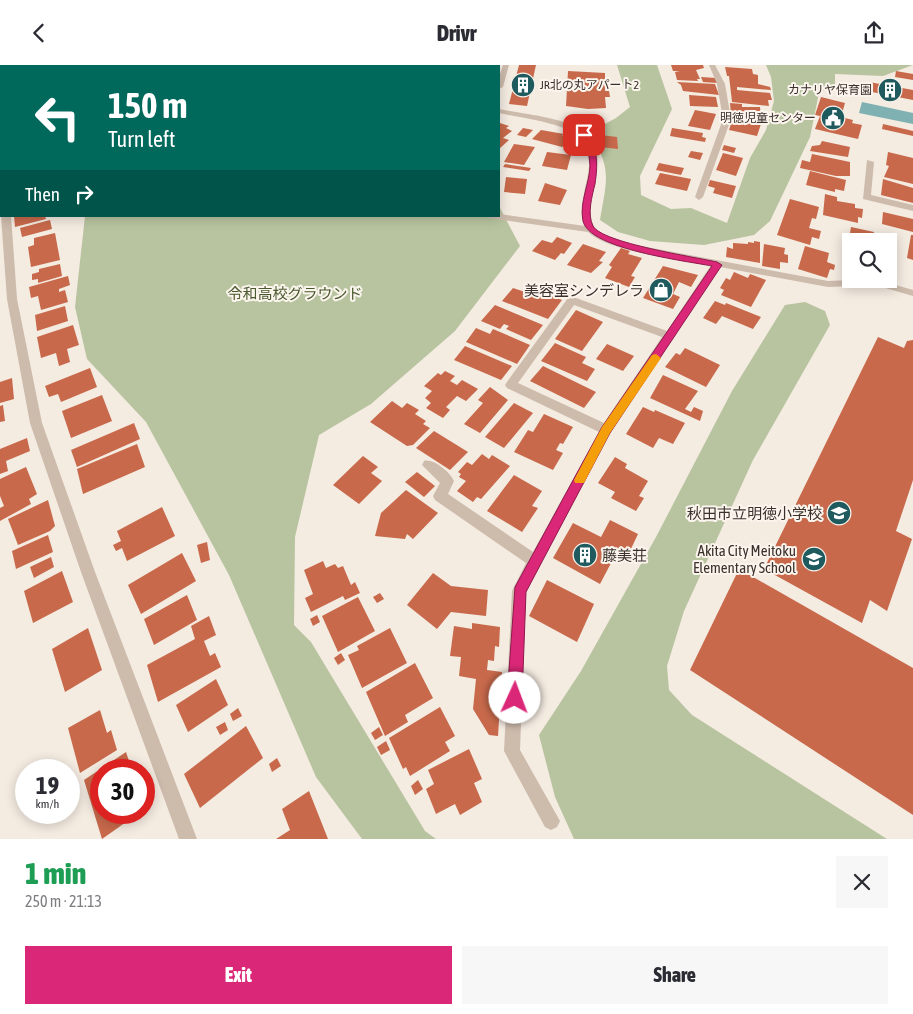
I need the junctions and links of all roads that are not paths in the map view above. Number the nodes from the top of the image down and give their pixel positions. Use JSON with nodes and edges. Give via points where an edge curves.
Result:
{"nodes":[{"id":1,"x":506,"y":65,"type":"edge"},
{"id":2,"x":712,"y":65,"type":"edge"},
{"id":3,"x":500,"y":84,"type":"edge"},
{"id":4,"x":500,"y":111,"type":"edge"},
{"id":5,"x":870,"y":162,"type":"dead end"},
{"id":6,"x":699,"y":197,"type":"dead end"},
{"id":7,"x":913,"y":208,"type":"edge"},
{"id":8,"x":6,"y":217,"type":"edge"},
{"id":9,"x":499,"y":217,"type":"edge"},
{"id":10,"x":590,"y":230,"type":"junction"},
{"id":11,"x":717,"y":265,"type":"junction"},
{"id":12,"x":913,"y":293,"type":"edge"},
{"id":13,"x":670,"y":337,"type":"junction"},
{"id":14,"x":606,"y":430,"type":"junction"},
{"id":15,"x":428,"y":465,"type":"dead end"},
{"id":16,"x":535,"y":561,"type":"junction"},
{"id":17,"x":551,"y":821,"type":"dead end"},
{"id":18,"x":188,"y":839,"type":"edge"}],
"edges":[{"from":1,"to":3,"type":"street"},
{"from":2,"to":6,"type":"street","via":[[721,84],[726,119]]},
{"from":4,"to":10,"type":"street","via":[[584,135],[591,144],[594,168],[587,203]]},
{"from":5,"to":7,"type":"street","via":[[866,197]]},
{"from":8,"to":18,"type":"street","via":[[12,299],[36,423]]},
{"from":9,"to":10,"type":"street"},
{"from":10,"to":11,"type":"street","via":[[605,239],[636,248]]},
{"from":11,"to":12,"type":"street","via":[[828,284],[875,282]]},
{"from":11,"to":13,"type":"street"},
{"from":13,"to":14,"type":"street"},
{"from":13,"to":14,"type":"street","via":[[572,300],[511,385]]},
{"from":14,"to":16,"type":"street"},
{"from":15,"to":16,"type":"street","via":[[448,481],[440,496]]},
{"from":16,"to":17,"type":"street","via":[[519,591],[512,751]]}]}
